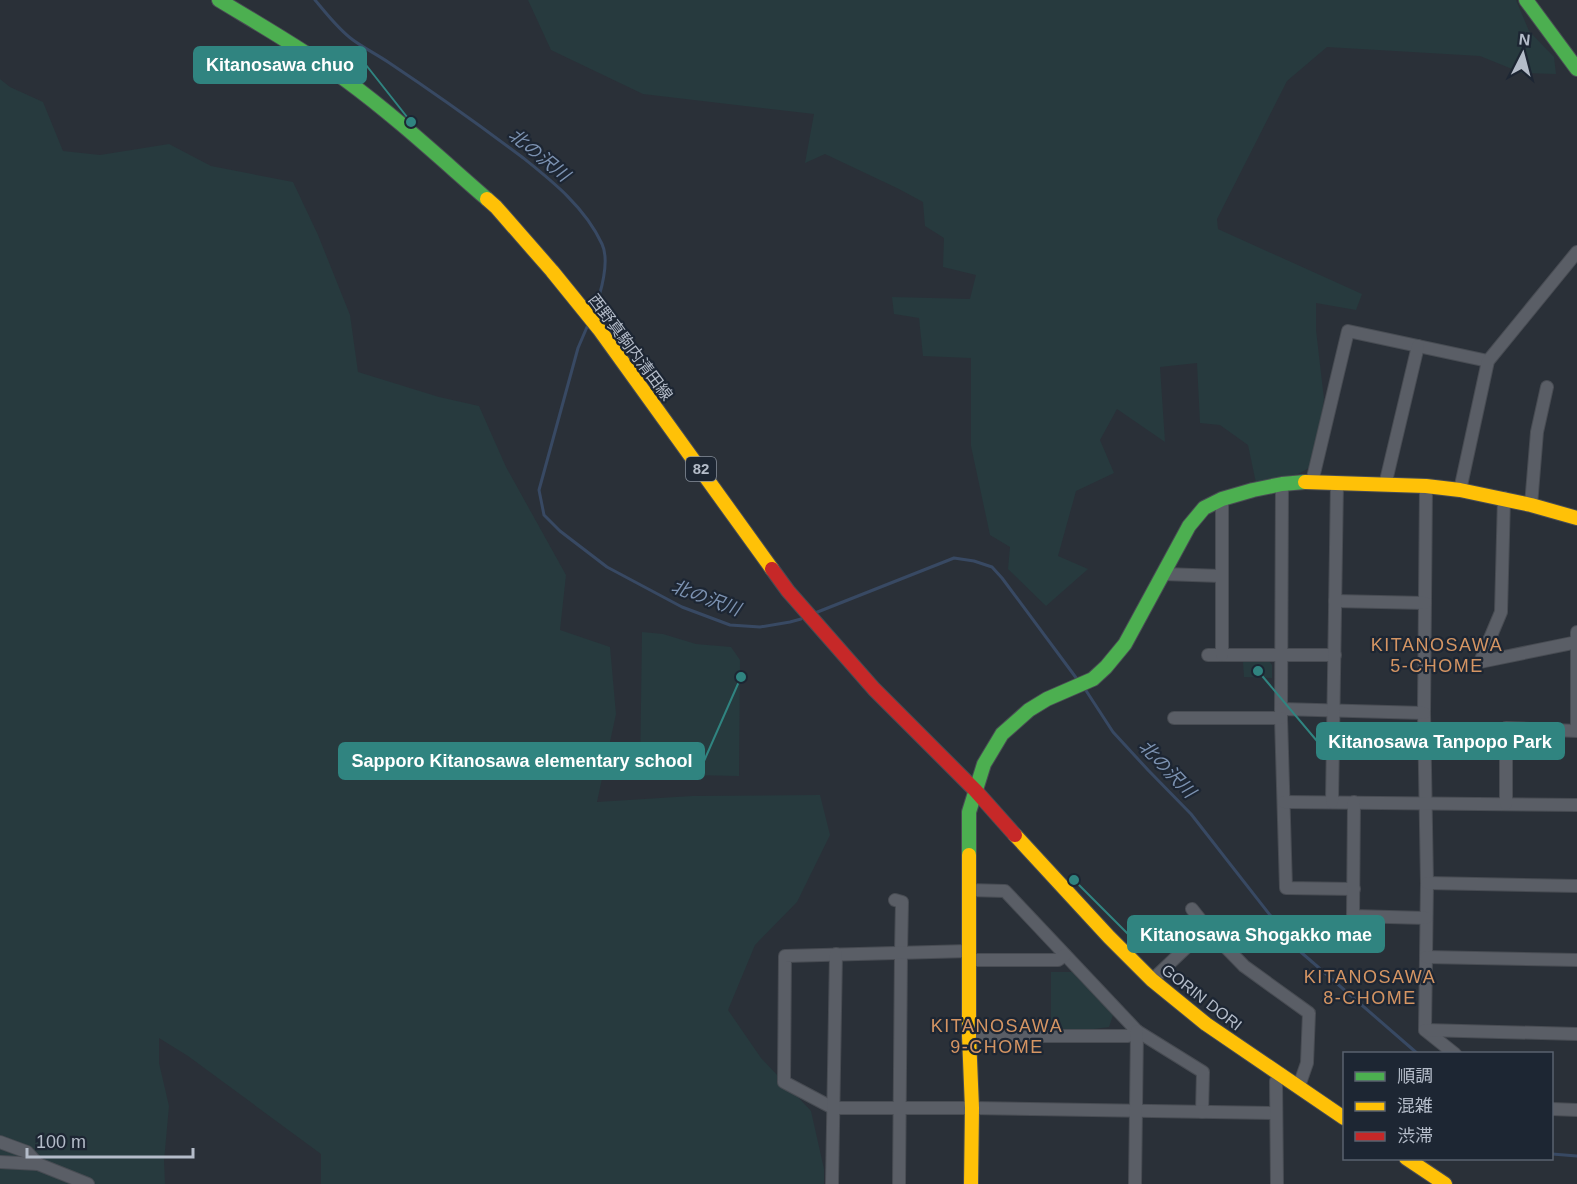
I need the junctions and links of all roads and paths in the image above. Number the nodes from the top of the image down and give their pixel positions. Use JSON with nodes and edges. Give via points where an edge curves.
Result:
{"nodes":[{"id":1,"x":219,"y":0,"type":"edge"},
{"id":2,"x":1526,"y":0,"type":"edge"},
{"id":3,"x":1575,"y":62,"type":"edge"},
{"id":4,"x":1577,"y":252,"type":"edge"},
{"id":5,"x":1418,"y":346,"type":"junction"},
{"id":6,"x":1488,"y":361,"type":"junction"},
{"id":7,"x":1547,"y":387,"type":"dead end"},
{"id":8,"x":1312,"y":482,"type":"junction"},
{"id":9,"x":1337,"y":483,"type":"junction"},
{"id":10,"x":1282,"y":484,"type":"junction"},
{"id":11,"x":1385,"y":485,"type":"junction"},
{"id":12,"x":1426,"y":486,"type":"junction"},
{"id":13,"x":1460,"y":490,"type":"junction"},
{"id":14,"x":1504,"y":498,"type":"junction"},
{"id":15,"x":1222,"y":499,"type":"junction"},
{"id":16,"x":1531,"y":505,"type":"junction"},
{"id":17,"x":1577,"y":518,"type":"edge"},
{"id":18,"x":1164,"y":574,"type":"junction"},
{"id":19,"x":1221,"y":576,"type":"junction"},
{"id":20,"x":1335,"y":601,"type":"junction"},
{"id":21,"x":1425,"y":603,"type":"junction"},
{"id":22,"x":1577,"y":632,"type":"edge"},
{"id":23,"x":1577,"y":642,"type":"edge"},
{"id":24,"x":1281,"y":654,"type":"junction"},
{"id":25,"x":1208,"y":655,"type":"dead end"},
{"id":26,"x":1222,"y":655,"type":"junction"},
{"id":27,"x":1335,"y":655,"type":"junction"},
{"id":28,"x":1334,"y":711,"type":"junction"},
{"id":29,"x":1424,"y":713,"type":"junction"},
{"id":30,"x":1281,"y":714,"type":"junction"},
{"id":31,"x":1174,"y":718,"type":"dead end"},
{"id":32,"x":959,"y":775,"type":"joint"},
{"id":33,"x":975,"y":790,"type":"junction"},
{"id":34,"x":1284,"y":802,"type":"junction"},
{"id":35,"x":1332,"y":802,"type":"junction"},
{"id":36,"x":1354,"y":802,"type":"junction"},
{"id":37,"x":1424,"y":802,"type":"junction"},
{"id":38,"x":1506,"y":804,"type":"junction"},
{"id":39,"x":1577,"y":805,"type":"edge"},
{"id":40,"x":1427,"y":883,"type":"junction"},
{"id":41,"x":1577,"y":886,"type":"edge"},
{"id":42,"x":1353,"y":889,"type":"junction"},
{"id":43,"x":969,"y":890,"type":"junction"},
{"id":44,"x":895,"y":900,"type":"dead end"},
{"id":45,"x":1192,"y":909,"type":"dead end"},
{"id":46,"x":1426,"y":918,"type":"junction"},
{"id":47,"x":1207,"y":928,"type":"junction"},
{"id":48,"x":901,"y":953,"type":"junction"},
{"id":49,"x":836,"y":954,"type":"junction"},
{"id":50,"x":1065,"y":955,"type":"junction"},
{"id":51,"x":969,"y":956,"type":"junction"},
{"id":52,"x":1426,"y":957,"type":"junction"},
{"id":53,"x":1577,"y":960,"type":"edge"},
{"id":54,"x":1152,"y":980,"type":"junction"},
{"id":55,"x":1425,"y":1030,"type":"junction"},
{"id":56,"x":1137,"y":1031,"type":"junction"},
{"id":57,"x":1577,"y":1034,"type":"edge"},
{"id":58,"x":969,"y":1036,"type":"junction"},
{"id":59,"x":1454,"y":1052,"type":"edge"},
{"id":60,"x":1281,"y":1074,"type":"junction"},
{"id":61,"x":1299,"y":1086,"type":"junction"},
{"id":62,"x":833,"y":1108,"type":"junction"},
{"id":63,"x":972,"y":1108,"type":"junction"},
{"id":64,"x":899,"y":1109,"type":"junction"},
{"id":65,"x":1553,"y":1109,"type":"edge"},
{"id":66,"x":1577,"y":1110,"type":"edge"},
{"id":67,"x":1135,"y":1111,"type":"junction"},
{"id":68,"x":1202,"y":1112,"type":"junction"},
{"id":69,"x":1276,"y":1113,"type":"junction"},
{"id":70,"x":1343,"y":1117,"type":"edge"},
{"id":71,"x":0,"y":1142,"type":"edge"},
{"id":72,"x":1409,"y":1160,"type":"edge"},
{"id":73,"x":0,"y":1162,"type":"edge"},
{"id":74,"x":38,"y":1164,"type":"junction"},
{"id":75,"x":88,"y":1184,"type":"edge"},
{"id":76,"x":832,"y":1184,"type":"edge"},
{"id":77,"x":899,"y":1184,"type":"edge"},
{"id":78,"x":971,"y":1184,"type":"edge"},
{"id":79,"x":1135,"y":1184,"type":"edge"},
{"id":80,"x":1277,"y":1184,"type":"edge"},
{"id":81,"x":1445,"y":1184,"type":"edge"}],
"edges":[{"from":1,"to":32,"type":"main road","name":"西野真駒内清田線","number":"82","via":[[347,81],[496,207],[599,328],[803,609]]},
{"from":2,"to":3,"type":"main road"},
{"from":4,"to":6,"type":"street"},
{"from":5,"to":6,"type":"street"},
{"from":5,"to":8,"type":"street","via":[[1348,331]]},
{"from":5,"to":11,"type":"street"},
{"from":6,"to":13,"type":"street"},
{"from":7,"to":16,"type":"street","via":[[1537,432]]},
{"from":8,"to":9,"type":"main road"},
{"from":8,"to":10,"type":"main road"},
{"from":9,"to":11,"type":"main road"},
{"from":9,"to":20,"type":"street"},
{"from":10,"to":15,"type":"main road"},
{"from":10,"to":24,"type":"street"},
{"from":11,"to":12,"type":"main road"},
{"from":12,"to":13,"type":"main road"},
{"from":12,"to":21,"type":"street"},
{"from":13,"to":14,"type":"main road"},
{"from":14,"to":16,"type":"main road"},
{"from":14,"to":23,"type":"street","via":[[1501,612],[1480,663]]},
{"from":15,"to":18,"type":"main road","via":[[1204,508],[1189,526]]},
{"from":15,"to":19,"type":"street"},
{"from":16,"to":17,"type":"main road"},
{"from":18,"to":19,"type":"street"},
{"from":18,"to":33,"type":"main road","via":[[1125,644],[1106,667],[1093,680],[1029,710],[1002,734],[984,764]]},
{"from":19,"to":26,"type":"street"},
{"from":20,"to":21,"type":"street"},
{"from":20,"to":27,"type":"street"},
{"from":21,"to":29,"type":"street"},
{"from":22,"to":23,"type":"street"},
{"from":23,"to":38,"type":"street","via":[[1577,731],[1506,728]]},
{"from":24,"to":26,"type":"street"},
{"from":24,"to":27,"type":"street"},
{"from":24,"to":30,"type":"street"},
{"from":25,"to":26,"type":"street"},
{"from":27,"to":28,"type":"street"},
{"from":28,"to":29,"type":"street"},
{"from":28,"to":30,"type":"street"},
{"from":28,"to":35,"type":"street"},
{"from":29,"to":37,"type":"street"},
{"from":30,"to":31,"type":"street"},
{"from":30,"to":34,"type":"street"},
{"from":32,"to":33,"type":"main road","name":"GORIN DORI","number":"82"},
{"from":33,"to":43,"type":"main road","via":[[969,812]]},
{"from":33,"to":54,"type":"main road","name":"GORIN DORI","number":"82"},
{"from":34,"to":35,"type":"street"},
{"from":34,"to":42,"type":"street","via":[[1286,888]]},
{"from":35,"to":36,"type":"street"},
{"from":36,"to":37,"type":"street"},
{"from":36,"to":42,"type":"street"},
{"from":37,"to":38,"type":"street"},
{"from":37,"to":40,"type":"street"},
{"from":38,"to":39,"type":"street"},
{"from":40,"to":41,"type":"street"},
{"from":40,"to":46,"type":"street"},
{"from":42,"to":46,"type":"street","via":[[1353,916]]},
{"from":43,"to":50,"type":"street","via":[[1005,891]]},
{"from":43,"to":51,"type":"main road"},
{"from":44,"to":48,"type":"street","via":[[902,902]]},
{"from":45,"to":47,"type":"street"},
{"from":46,"to":52,"type":"street"},
{"from":47,"to":54,"type":"street"},
{"from":47,"to":61,"type":"street","via":[[1244,966],[1309,1013],[1307,1063]]},
{"from":48,"to":49,"type":"street"},
{"from":48,"to":51,"type":"street"},
{"from":48,"to":64,"type":"street"},
{"from":49,"to":62,"type":"street"},
{"from":49,"to":62,"type":"street","via":[[785,956],[784,1082]]},
{"from":50,"to":51,"type":"street","via":[[1058,960]]},
{"from":50,"to":56,"type":"street"},
{"from":51,"to":58,"type":"main road"},
{"from":52,"to":53,"type":"street"},
{"from":52,"to":55,"type":"street"},
{"from":54,"to":60,"type":"main road","name":"GORIN DORI","number":"82","via":[[1206,1024]]},
{"from":55,"to":57,"type":"street"},
{"from":55,"to":59,"type":"street"},
{"from":56,"to":58,"type":"street","via":[[1128,1036]]},
{"from":56,"to":67,"type":"street"},
{"from":56,"to":68,"type":"street","via":[[1203,1072]]},
{"from":58,"to":63,"type":"main road"},
{"from":60,"to":61,"type":"main road","name":"GORIN DORI","number":"82"},
{"from":60,"to":69,"type":"street","via":[[1276,1081]]},
{"from":61,"to":70,"type":"main road","name":"GORIN DORI","number":"82"},
{"from":62,"to":64,"type":"street"},
{"from":62,"to":76,"type":"street"},
{"from":63,"to":64,"type":"street"},
{"from":63,"to":67,"type":"street"},
{"from":63,"to":78,"type":"main road"},
{"from":64,"to":77,"type":"street"},
{"from":65,"to":66,"type":"street"},
{"from":67,"to":68,"type":"street"},
{"from":67,"to":79,"type":"street"},
{"from":68,"to":69,"type":"street"},
{"from":69,"to":80,"type":"street"},
{"from":71,"to":74,"type":"street","via":[[27,1152]]},
{"from":72,"to":81,"type":"main road"},
{"from":73,"to":74,"type":"street"},
{"from":74,"to":75,"type":"street"}]}
